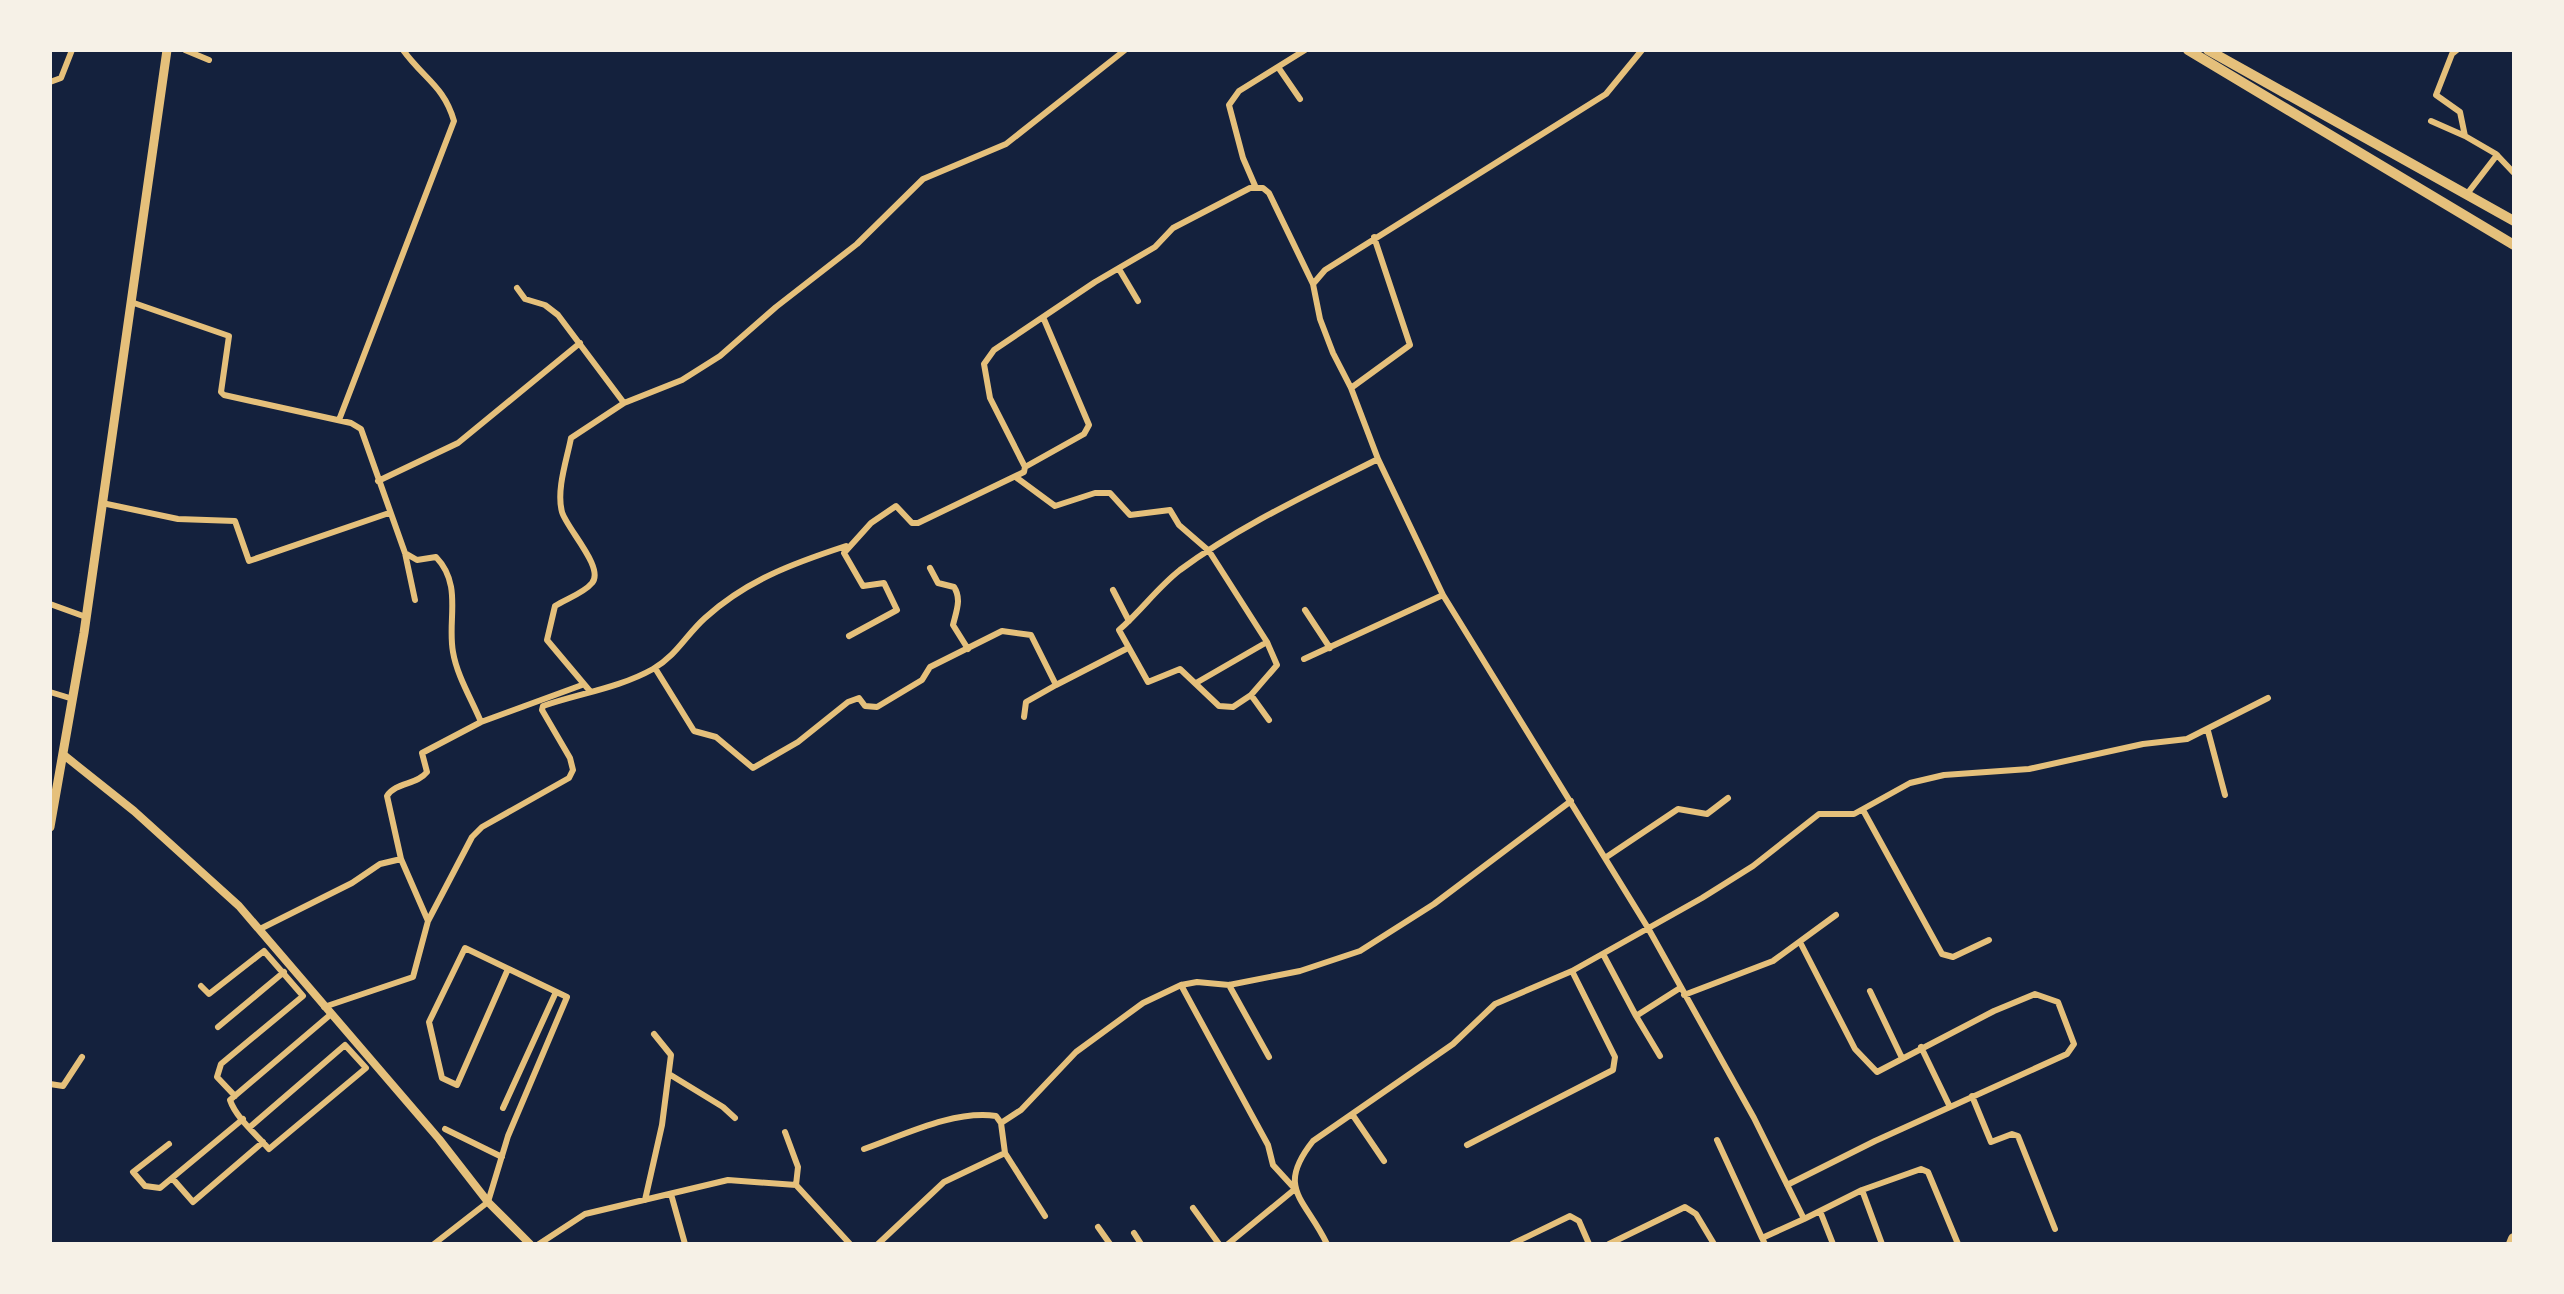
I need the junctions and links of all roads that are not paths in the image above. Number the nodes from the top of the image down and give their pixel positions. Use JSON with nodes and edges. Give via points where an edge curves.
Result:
{"nodes":[{"id":1,"x":72,"y":50,"type":"edge"},
{"id":2,"x":167,"y":50,"type":"edge"},
{"id":3,"x":185,"y":50,"type":"edge"},
{"id":4,"x":403,"y":50,"type":"edge"},
{"id":5,"x":1125,"y":50,"type":"edge"},
{"id":6,"x":1305,"y":50,"type":"edge"},
{"id":7,"x":1642,"y":50,"type":"edge"},
{"id":8,"x":2188,"y":50,"type":"edge"},
{"id":9,"x":2208,"y":50,"type":"edge"},
{"id":10,"x":2457,"y":50,"type":"edge"},
{"id":11,"x":209,"y":60,"type":"dead end"},
{"id":12,"x":1278,"y":67,"type":"junction"},
{"id":13,"x":50,"y":82,"type":"edge"},
{"id":14,"x":1300,"y":99,"type":"dead end"},
{"id":15,"x":2431,"y":121,"type":"dead end"},
{"id":16,"x":2465,"y":136,"type":"junction"},
{"id":17,"x":2497,"y":155,"type":"junction"},
{"id":18,"x":2514,"y":173,"type":"edge"},
{"id":19,"x":1256,"y":188,"type":"junction"},
{"id":20,"x":2467,"y":194,"type":"junction"},
{"id":21,"x":2514,"y":221,"type":"edge"},
{"id":22,"x":1374,"y":237,"type":"junction"},
{"id":23,"x":2514,"y":245,"type":"edge"},
{"id":24,"x":1119,"y":269,"type":"junction"},
{"id":25,"x":1313,"y":284,"type":"junction"},
{"id":26,"x":517,"y":288,"type":"dead end"},
{"id":27,"x":1138,"y":301,"type":"dead end"},
{"id":28,"x":131,"y":302,"type":"junction"},
{"id":29,"x":1043,"y":317,"type":"junction"},
{"id":30,"x":580,"y":343,"type":"junction"},
{"id":31,"x":1351,"y":388,"type":"junction"},
{"id":32,"x":624,"y":403,"type":"junction"},
{"id":33,"x":339,"y":420,"type":"junction"},
{"id":34,"x":1378,"y":459,"type":"junction"},
{"id":35,"x":1025,"y":467,"type":"junction"},
{"id":36,"x":1017,"y":478,"type":"junction"},
{"id":37,"x":378,"y":481,"type":"junction"},
{"id":38,"x":102,"y":503,"type":"junction"},
{"id":39,"x":389,"y":513,"type":"junction"},
{"id":40,"x":846,"y":546,"type":"junction"},
{"id":41,"x":1209,"y":551,"type":"junction"},
{"id":42,"x":405,"y":553,"type":"junction"},
{"id":43,"x":930,"y":568,"type":"dead end"},
{"id":44,"x":1113,"y":590,"type":"dead end"},
{"id":45,"x":1443,"y":595,"type":"junction"},
{"id":46,"x":415,"y":600,"type":"dead end"},
{"id":47,"x":50,"y":604,"type":"edge"},
{"id":48,"x":1305,"y":610,"type":"dead end"},
{"id":49,"x":86,"y":617,"type":"junction"},
{"id":50,"x":1129,"y":621,"type":"junction"},
{"id":51,"x":849,"y":636,"type":"dead end"},
{"id":52,"x":1267,"y":642,"type":"junction"},
{"id":53,"x":1330,"y":648,"type":"junction"},
{"id":54,"x":968,"y":649,"type":"junction"},
{"id":55,"x":1126,"y":649,"type":"junction"},
{"id":56,"x":1304,"y":659,"type":"dead end"},
{"id":57,"x":655,"y":668,"type":"junction"},
{"id":58,"x":1196,"y":683,"type":"junction"},
{"id":59,"x":582,"y":685,"type":"junction"},
{"id":60,"x":1056,"y":685,"type":"junction"},
{"id":61,"x":589,"y":690,"type":"junction"},
{"id":62,"x":50,"y":692,"type":"edge"},
{"id":63,"x":1251,"y":695,"type":"junction"},
{"id":64,"x":2268,"y":698,"type":"dead end"},
{"id":65,"x":73,"y":699,"type":"junction"},
{"id":66,"x":1024,"y":717,"type":"dead end"},
{"id":67,"x":1269,"y":720,"type":"dead end"},
{"id":68,"x":481,"y":722,"type":"junction"},
{"id":69,"x":2208,"y":731,"type":"junction"},
{"id":70,"x":65,"y":756,"type":"junction"},
{"id":71,"x":2225,"y":795,"type":"dead end"},
{"id":72,"x":1728,"y":798,"type":"dead end"},
{"id":73,"x":1571,"y":801,"type":"junction"},
{"id":74,"x":1863,"y":810,"type":"junction"},
{"id":75,"x":50,"y":827,"type":"edge"},
{"id":76,"x":1605,"y":858,"type":"junction"},
{"id":77,"x":401,"y":859,"type":"junction"},
{"id":78,"x":1836,"y":915,"type":"dead end"},
{"id":79,"x":428,"y":921,"type":"junction"},
{"id":80,"x":1648,"y":928,"type":"junction"},
{"id":81,"x":260,"y":929,"type":"junction"},
{"id":82,"x":1989,"y":940,"type":"dead end"},
{"id":83,"x":1801,"y":944,"type":"junction"},
{"id":84,"x":1603,"y":954,"type":"junction"},
{"id":85,"x":508,"y":969,"type":"junction"},
{"id":86,"x":1572,"y":971,"type":"junction"},
{"id":87,"x":284,"y":972,"type":"junction"},
{"id":88,"x":1181,"y":985,"type":"junction"},
{"id":89,"x":1229,"y":985,"type":"junction"},
{"id":90,"x":201,"y":986,"type":"dead end"},
{"id":91,"x":1870,"y":991,"type":"dead end"},
{"id":92,"x":556,"y":992,"type":"junction"},
{"id":93,"x":1682,"y":992,"type":"junction"},
{"id":94,"x":324,"y":1007,"type":"junction"},
{"id":95,"x":330,"y":1015,"type":"junction"},
{"id":96,"x":1636,"y":1016,"type":"junction"},
{"id":97,"x":218,"y":1027,"type":"dead end"},
{"id":98,"x":654,"y":1034,"type":"dead end"},
{"id":99,"x":1921,"y":1047,"type":"junction"},
{"id":100,"x":1660,"y":1056,"type":"dead end"},
{"id":101,"x":82,"y":1057,"type":"dead end"},
{"id":102,"x":1269,"y":1057,"type":"dead end"},
{"id":103,"x":1902,"y":1058,"type":"junction"},
{"id":104,"x":669,"y":1074,"type":"junction"},
{"id":105,"x":50,"y":1084,"type":"edge"},
{"id":106,"x":235,"y":1096,"type":"junction"},
{"id":107,"x":1972,"y":1096,"type":"junction"},
{"id":108,"x":508,"y":1097,"type":"junction"},
{"id":109,"x":523,"y":1103,"type":"junction"},
{"id":110,"x":1950,"y":1107,"type":"junction"},
{"id":111,"x":503,"y":1108,"type":"dead end"},
{"id":112,"x":1352,"y":1114,"type":"junction"},
{"id":113,"x":735,"y":1118,"type":"dead end"},
{"id":114,"x":243,"y":1119,"type":"junction"},
{"id":115,"x":1001,"y":1123,"type":"junction"},
{"id":116,"x":250,"y":1127,"type":"junction"},
{"id":117,"x":445,"y":1129,"type":"dead end"},
{"id":118,"x":785,"y":1132,"type":"dead end"},
{"id":119,"x":1717,"y":1140,"type":"dead end"},
{"id":120,"x":263,"y":1142,"type":"junction"},
{"id":121,"x":169,"y":1144,"type":"dead end"},
{"id":122,"x":1467,"y":1145,"type":"dead end"},
{"id":123,"x":864,"y":1149,"type":"dead end"},
{"id":124,"x":1005,"y":1153,"type":"junction"},
{"id":125,"x":502,"y":1157,"type":"junction"},
{"id":126,"x":1384,"y":1161,"type":"dead end"},
{"id":127,"x":172,"y":1178,"type":"junction"},
{"id":128,"x":796,"y":1185,"type":"junction"},
{"id":129,"x":1787,"y":1185,"type":"junction"},
{"id":130,"x":1295,"y":1189,"type":"junction"},
{"id":131,"x":1862,"y":1190,"type":"junction"},
{"id":132,"x":671,"y":1194,"type":"junction"},
{"id":133,"x":645,"y":1200,"type":"junction"},
{"id":134,"x":488,"y":1202,"type":"junction"},
{"id":135,"x":1193,"y":1208,"type":"dead end"},
{"id":136,"x":1820,"y":1211,"type":"junction"},
{"id":137,"x":1045,"y":1216,"type":"dead end"},
{"id":138,"x":1804,"y":1219,"type":"junction"},
{"id":139,"x":1098,"y":1227,"type":"dead end"},
{"id":140,"x":2055,"y":1229,"type":"dead end"},
{"id":141,"x":1134,"y":1233,"type":"dead end"},
{"id":142,"x":1764,"y":1241,"type":"edge"},
{"id":143,"x":434,"y":1244,"type":"edge"},
{"id":144,"x":530,"y":1244,"type":"edge"},
{"id":145,"x":539,"y":1244,"type":"edge"},
{"id":146,"x":685,"y":1244,"type":"edge"},
{"id":147,"x":850,"y":1244,"type":"edge"},
{"id":148,"x":878,"y":1244,"type":"edge"},
{"id":149,"x":1110,"y":1244,"type":"edge"},
{"id":150,"x":1141,"y":1244,"type":"edge"},
{"id":151,"x":1219,"y":1244,"type":"edge"},
{"id":152,"x":1228,"y":1244,"type":"edge"},
{"id":153,"x":1327,"y":1244,"type":"edge"},
{"id":154,"x":1512,"y":1244,"type":"edge"},
{"id":155,"x":1589,"y":1244,"type":"edge"},
{"id":156,"x":1609,"y":1244,"type":"edge"},
{"id":157,"x":1714,"y":1244,"type":"edge"},
{"id":158,"x":1833,"y":1244,"type":"edge"},
{"id":159,"x":1882,"y":1244,"type":"edge"},
{"id":160,"x":1958,"y":1244,"type":"edge"}],
"edges":[{"from":1,"to":13,"type":"street","via":[[61,78]]},
{"from":2,"to":28,"type":"main road"},
{"from":3,"to":11,"type":"street"},
{"from":4,"to":33,"type":"street","via":[[447,96],[454,121]]},
{"from":5,"to":32,"type":"street","via":[[1006,144],[923,179],[857,244],[720,356],[682,380]]},
{"from":6,"to":12,"type":"street"},
{"from":7,"to":22,"type":"street","via":[[1606,94]]},
{"from":8,"to":23,"type":"main road"},
{"from":9,"to":20,"type":"main road"},
{"from":10,"to":16,"type":"street","via":[[2436,92],[2460,112]]},
{"from":12,"to":14,"type":"street"},
{"from":12,"to":19,"type":"street","via":[[1239,91],[1229,105]]},
{"from":15,"to":16,"type":"street"},
{"from":16,"to":17,"type":"street"},
{"from":17,"to":18,"type":"street"},
{"from":17,"to":20,"type":"street"},
{"from":19,"to":24,"type":"street","via":[[1173,228],[1155,247]]},
{"from":19,"to":25,"type":"street","via":[[1269,193]]},
{"from":20,"to":21,"type":"main road"},
{"from":22,"to":25,"type":"street"},
{"from":22,"to":31,"type":"street","via":[[1410,345]]},
{"from":24,"to":27,"type":"street"},
{"from":24,"to":29,"type":"street"},
{"from":25,"to":31,"type":"street","via":[[1320,319]]},
{"from":26,"to":30,"type":"street","via":[[525,299],[552,309]]},
{"from":28,"to":33,"type":"street","via":[[229,336],[224,395]]},
{"from":28,"to":38,"type":"main road"},
{"from":29,"to":35,"type":"street","via":[[994,350],[984,364],[990,398]]},
{"from":29,"to":35,"type":"street","via":[[1089,425],[1084,434]]},
{"from":30,"to":32,"type":"street"},
{"from":30,"to":37,"type":"street","via":[[458,443]]},
{"from":31,"to":34,"type":"street"},
{"from":32,"to":59,"type":"street","via":[[571,438],[561,495],[562,512],[596,575],[592,584],[555,606],[547,640]]},
{"from":33,"to":37,"type":"street","via":[[361,429]]},
{"from":34,"to":41,"type":"street","via":[[1262,517]]},
{"from":34,"to":45,"type":"street"},
{"from":35,"to":36,"type":"street"},
{"from":36,"to":40,"type":"street","via":[[918,523],[896,506]]},
{"from":36,"to":41,"type":"street","via":[[1055,506],[1110,493],[1130,515],[1170,510]]},
{"from":37,"to":39,"type":"street"},
{"from":38,"to":39,"type":"street","via":[[178,519],[235,521],[249,561]]},
{"from":38,"to":49,"type":"main road"},
{"from":39,"to":42,"type":"street"},
{"from":40,"to":51,"type":"street","via":[[844,553],[863,586],[883,582],[897,610]]},
{"from":40,"to":57,"type":"street","via":[[795,562],[744,588]]},
{"from":41,"to":50,"type":"street","via":[[1152,594]]},
{"from":41,"to":52,"type":"street"},
{"from":42,"to":46,"type":"street"},
{"from":42,"to":68,"type":"street","via":[[440,562],[455,603],[453,656]]},
{"from":43,"to":54,"type":"street","via":[[938,583],[957,591],[953,625]]},
{"from":44,"to":50,"type":"street"},
{"from":45,"to":53,"type":"street"},
{"from":45,"to":73,"type":"street"},
{"from":47,"to":49,"type":"street"},
{"from":48,"to":53,"type":"street"},
{"from":49,"to":65,"type":"main road"},
{"from":50,"to":55,"type":"street","via":[[1119,630]]},
{"from":52,"to":58,"type":"street"},
{"from":52,"to":63,"type":"street","via":[[1277,665]]},
{"from":53,"to":56,"type":"street"},
{"from":54,"to":57,"type":"street","via":[[930,667],[922,680],[877,707],[865,706],[859,698],[848,702],[798,742],[753,768],[716,737],[694,731]]},
{"from":54,"to":60,"type":"street","via":[[1002,631],[1031,635]]},
{"from":55,"to":58,"type":"street","via":[[1148,682],[1180,669]]},
{"from":55,"to":60,"type":"street"},
{"from":57,"to":61,"type":"street","via":[[621,685]]},
{"from":58,"to":63,"type":"street","via":[[1219,706],[1233,707]]},
{"from":59,"to":61,"type":"street"},
{"from":59,"to":68,"type":"street"},
{"from":60,"to":66,"type":"street","via":[[1026,702]]},
{"from":61,"to":79,"type":"street","via":[[542,707],[570,758],[569,778],[477,832]]},
{"from":62,"to":65,"type":"street"},
{"from":63,"to":67,"type":"street"},
{"from":64,"to":69,"type":"street"},
{"from":65,"to":70,"type":"main road"},
{"from":68,"to":77,"type":"street","via":[[422,753],[424,777],[387,796]]},
{"from":69,"to":71,"type":"street"},
{"from":69,"to":74,"type":"street","via":[[2029,769],[1944,775],[1910,783]]},
{"from":70,"to":75,"type":"main road"},
{"from":70,"to":81,"type":"street","via":[[134,811]]},
{"from":72,"to":76,"type":"street","via":[[1707,814],[1678,809]]},
{"from":73,"to":76,"type":"street"},
{"from":73,"to":89,"type":"street","via":[[1434,904],[1360,951],[1300,971]]},
{"from":74,"to":80,"type":"street","via":[[1825,812],[1805,821],[1753,866]]},
{"from":74,"to":82,"type":"street","via":[[1942,954],[1953,957]]},
{"from":76,"to":80,"type":"street"},
{"from":77,"to":79,"type":"street"},
{"from":77,"to":81,"type":"street","via":[[380,864]]},
{"from":78,"to":83,"type":"street"},
{"from":79,"to":94,"type":"street","via":[[411,978]]},
{"from":80,"to":84,"type":"street"},
{"from":80,"to":93,"type":"street"},
{"from":81,"to":94,"type":"street"},
{"from":83,"to":93,"type":"street","via":[[1773,961]]},
{"from":83,"to":103,"type":"street","via":[[1871,1070],[1877,1072]]},
{"from":84,"to":86,"type":"street"},
{"from":84,"to":96,"type":"street"},
{"from":85,"to":85,"type":"street","via":[[465,948],[429,1022],[442,1078],[457,1085]]},
{"from":85,"to":92,"type":"street"},
{"from":86,"to":112,"type":"street","via":[[1495,1004],[1453,1044]]},
{"from":86,"to":122,"type":"street","via":[[1615,1057],[1613,1070]]},
{"from":87,"to":90,"type":"street","via":[[264,951],[209,994]]},
{"from":87,"to":97,"type":"street"},
{"from":87,"to":106,"type":"street","via":[[303,996],[221,1064],[217,1077]]},
{"from":88,"to":89,"type":"street"},
{"from":88,"to":115,"type":"street","via":[[1105,1029]]},
{"from":88,"to":130,"type":"street","via":[[1268,1145],[1273,1165]]},
{"from":89,"to":102,"type":"street"},
{"from":91,"to":103,"type":"street"},
{"from":92,"to":108,"type":"street"},
{"from":92,"to":109,"type":"street","via":[[567,997]]},
{"from":93,"to":96,"type":"street"},
{"from":93,"to":129,"type":"street"},
{"from":94,"to":95,"type":"street"},
{"from":95,"to":106,"type":"street"},
{"from":95,"to":134,"type":"street"},
{"from":96,"to":100,"type":"street"},
{"from":98,"to":104,"type":"street","via":[[671,1055]]},
{"from":99,"to":103,"type":"street"},
{"from":99,"to":107,"type":"street","via":[[2035,994],[2058,1002],[2072,1050]]},
{"from":99,"to":110,"type":"street"},
{"from":101,"to":105,"type":"street","via":[[63,1086]]},
{"from":104,"to":113,"type":"street"},
{"from":104,"to":133,"type":"street"},
{"from":106,"to":114,"type":"street","via":[[231,1105]]},
{"from":107,"to":110,"type":"street"},
{"from":107,"to":140,"type":"street","via":[[1991,1142],[2018,1136]]},
{"from":108,"to":109,"type":"street"},
{"from":108,"to":111,"type":"street"},
{"from":109,"to":125,"type":"street"},
{"from":110,"to":129,"type":"street"},
{"from":112,"to":126,"type":"street"},
{"from":112,"to":130,"type":"street","via":[[1313,1141],[1296,1163]]},
{"from":114,"to":116,"type":"street"},
{"from":114,"to":127,"type":"street"},
{"from":115,"to":123,"type":"street","via":[[996,1116],[983,1114],[928,1126]]},
{"from":115,"to":124,"type":"street"},
{"from":116,"to":120,"type":"street"},
{"from":116,"to":120,"type":"street","via":[[345,1045],[366,1068],[269,1149]]},
{"from":117,"to":125,"type":"street"},
{"from":118,"to":128,"type":"street","via":[[798,1167]]},
{"from":119,"to":142,"type":"street"},
{"from":120,"to":127,"type":"street","via":[[193,1202]]},
{"from":121,"to":127,"type":"street","via":[[133,1172],[145,1186],[160,1188]]},
{"from":124,"to":137,"type":"street"},
{"from":124,"to":148,"type":"street","via":[[944,1182]]},
{"from":125,"to":134,"type":"street"},
{"from":128,"to":132,"type":"street","via":[[728,1180]]},
{"from":128,"to":147,"type":"street"},
{"from":129,"to":138,"type":"street"},
{"from":130,"to":152,"type":"street"},
{"from":130,"to":153,"type":"street"},
{"from":131,"to":136,"type":"street"},
{"from":131,"to":159,"type":"street"},
{"from":131,"to":160,"type":"street","via":[[1921,1169],[1928,1172]]},
{"from":132,"to":133,"type":"street"},
{"from":132,"to":146,"type":"street"},
{"from":133,"to":145,"type":"street","via":[[585,1214]]},
{"from":134,"to":143,"type":"street"},
{"from":134,"to":144,"type":"street"},
{"from":135,"to":151,"type":"street"},
{"from":136,"to":138,"type":"street"},
{"from":136,"to":158,"type":"street"},
{"from":138,"to":142,"type":"street"},
{"from":139,"to":149,"type":"street"},
{"from":141,"to":150,"type":"street"},
{"from":154,"to":155,"type":"street","via":[[1570,1216],[1579,1221]]},
{"from":156,"to":157,"type":"street","via":[[1685,1207],[1696,1214]]}]}
